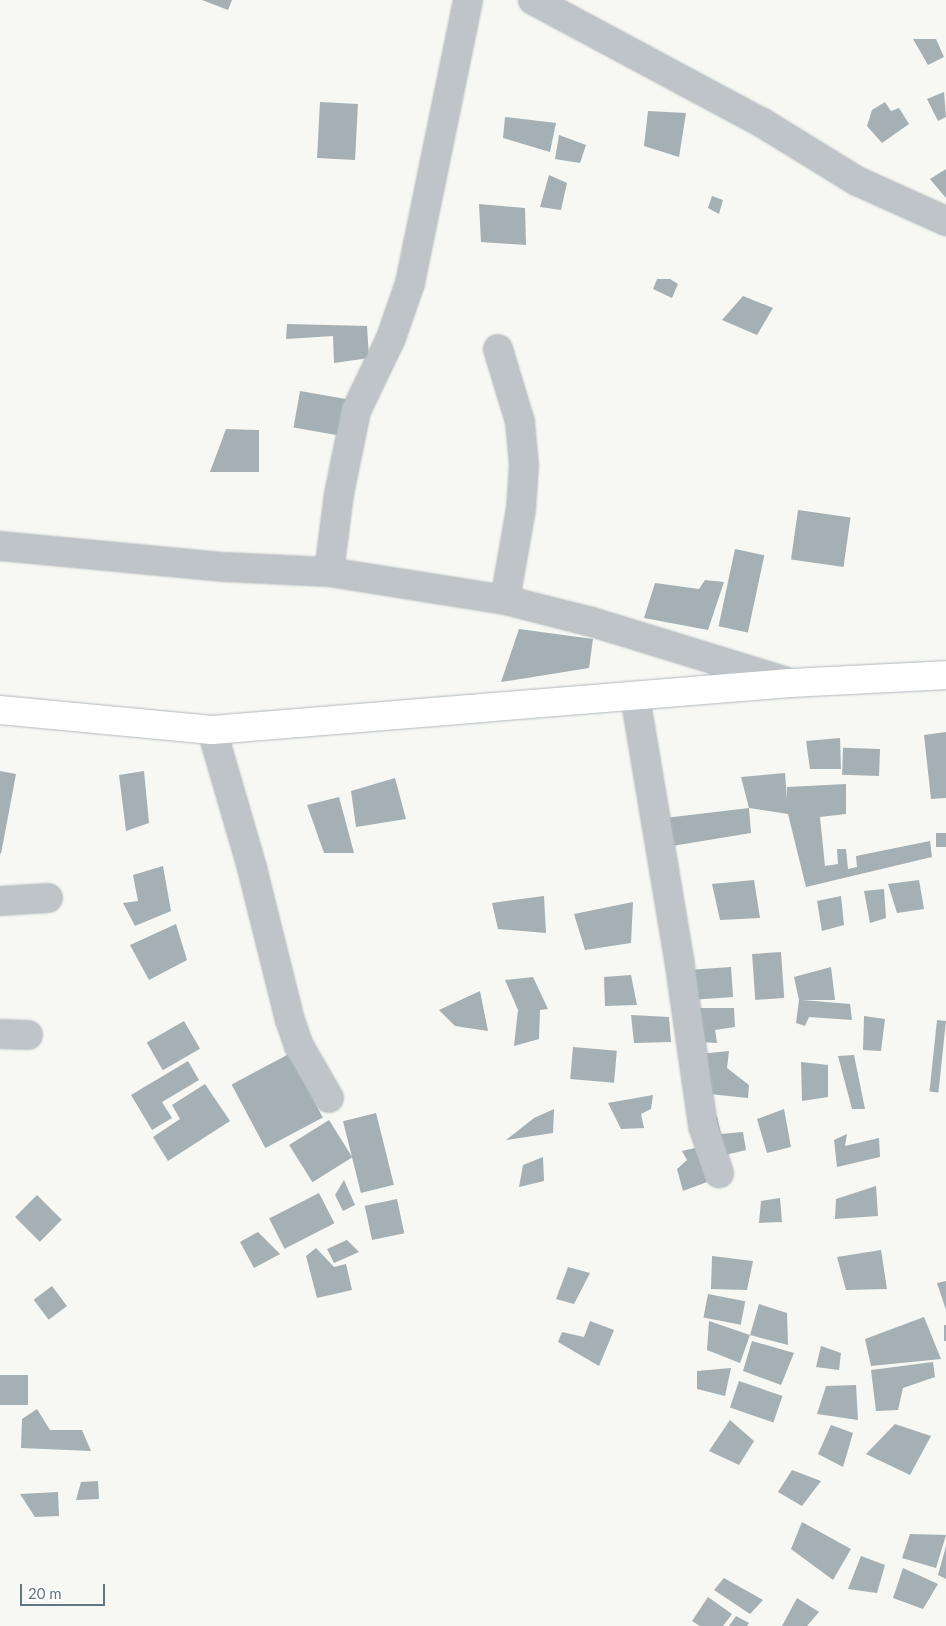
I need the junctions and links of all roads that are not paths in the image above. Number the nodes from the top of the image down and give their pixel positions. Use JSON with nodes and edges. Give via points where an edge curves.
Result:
{"nodes":[{"id":1,"x":468,"y":0,"type":"edge"},
{"id":2,"x":534,"y":0,"type":"edge"},
{"id":3,"x":946,"y":221,"type":"edge"},
{"id":4,"x":498,"y":349,"type":"dead end"},
{"id":5,"x":0,"y":546,"type":"edge"},
{"id":6,"x":329,"y":572,"type":"junction"},
{"id":7,"x":505,"y":600,"type":"junction"},
{"id":8,"x":946,"y":674,"type":"edge"},
{"id":9,"x":790,"y":683,"type":"junction"},
{"id":10,"x":635,"y":696,"type":"junction"},
{"id":11,"x":0,"y":710,"type":"edge"},
{"id":12,"x":212,"y":730,"type":"junction"},
{"id":13,"x":48,"y":898,"type":"dead end"},
{"id":14,"x":0,"y":901,"type":"edge"},
{"id":15,"x":0,"y":1034,"type":"edge"},
{"id":16,"x":28,"y":1035,"type":"dead end"},
{"id":17,"x":330,"y":1098,"type":"dead end"},
{"id":18,"x":719,"y":1173,"type":"dead end"}],
"edges":[{"from":1,"to":6,"type":"street","via":[[410,283],[390,338],[356,411],[339,494]]},
{"from":2,"to":3,"type":"street","via":[[761,122],[857,182]]},
{"from":4,"to":7,"type":"street","via":[[520,422],[524,465],[521,509]]},
{"from":5,"to":6,"type":"street","via":[[214,566]]},
{"from":6,"to":7,"type":"street"},
{"from":7,"to":9,"type":"street","via":[[592,622]]},
{"from":8,"to":9,"type":"street"},
{"from":9,"to":10,"type":"street"},
{"from":10,"to":12,"type":"street"},
{"from":10,"to":18,"type":"street","via":[[703,1126]]},
{"from":11,"to":12,"type":"street"},
{"from":12,"to":17,"type":"street","via":[[252,868],[290,1020],[299,1046]]},
{"from":13,"to":14,"type":"street"},
{"from":15,"to":16,"type":"street"}]}
